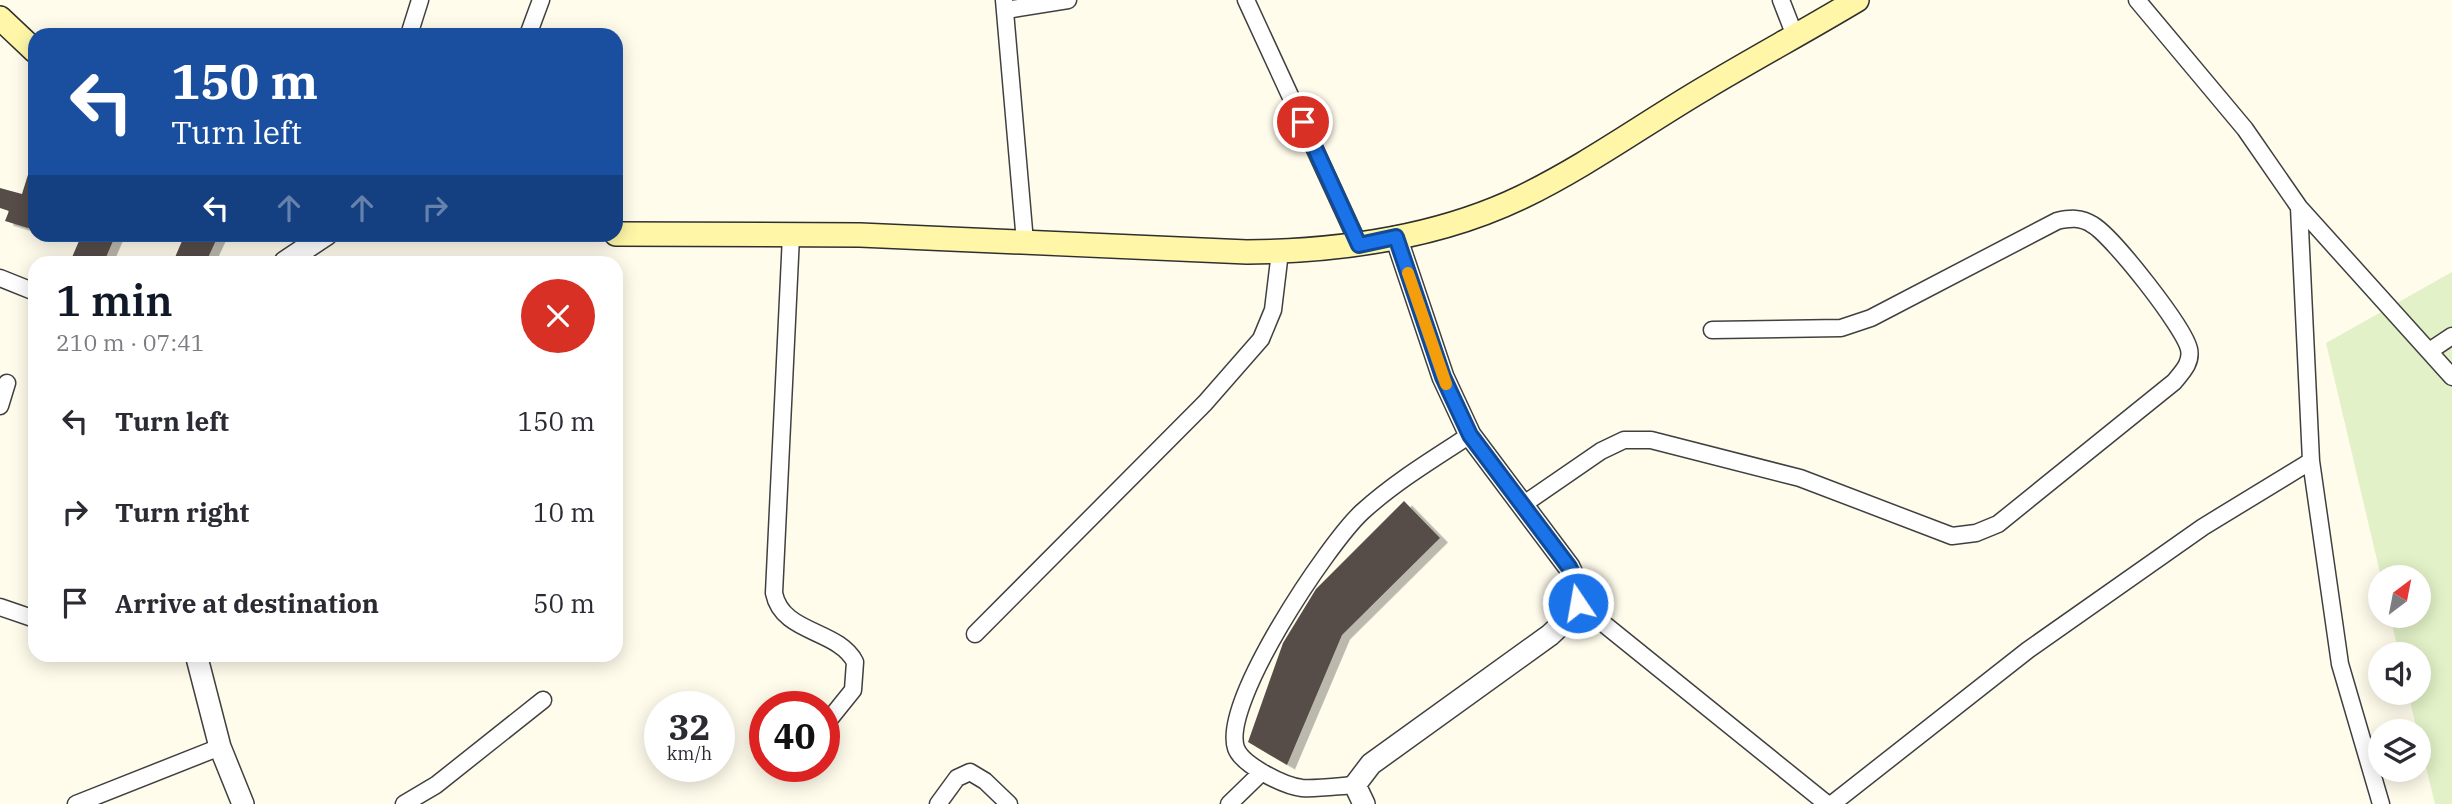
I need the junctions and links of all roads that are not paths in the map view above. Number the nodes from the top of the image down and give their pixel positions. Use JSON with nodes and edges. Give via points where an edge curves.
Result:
{"nodes":[{"id":1,"x":420,"y":0,"type":"edge"},
{"id":2,"x":541,"y":0,"type":"edge"},
{"id":3,"x":1068,"y":0,"type":"edge"},
{"id":4,"x":1246,"y":0,"type":"edge"},
{"id":5,"x":1781,"y":0,"type":"edge"},
{"id":6,"x":1857,"y":0,"type":"edge"},
{"id":7,"x":2137,"y":0,"type":"edge"},
{"id":8,"x":1005,"y":5,"type":"edge"},
{"id":9,"x":0,"y":18,"type":"edge"},
{"id":10,"x":411,"y":28,"type":"edge"},
{"id":11,"x":531,"y":28,"type":"edge"},
{"id":12,"x":1795,"y":36,"type":"junction"},
{"id":13,"x":28,"y":44,"type":"edge"},
{"id":14,"x":2300,"y":207,"type":"junction"},
{"id":15,"x":623,"y":234,"type":"edge"},
{"id":16,"x":791,"y":236,"type":"junction"},
{"id":17,"x":1396,"y":237,"type":"junction"},
{"id":18,"x":315,"y":242,"type":"edge"},
{"id":19,"x":1025,"y":242,"type":"junction"},
{"id":20,"x":1359,"y":245,"type":"junction"},
{"id":21,"x":1279,"y":252,"type":"junction"},
{"id":22,"x":294,"y":256,"type":"edge"},
{"id":23,"x":0,"y":278,"type":"edge"},
{"id":24,"x":28,"y":289,"type":"edge"},
{"id":25,"x":1712,"y":330,"type":"dead end"},
{"id":26,"x":2452,"y":336,"type":"edge"},
{"id":27,"x":2431,"y":350,"type":"junction"},
{"id":28,"x":2452,"y":377,"type":"edge"},
{"id":29,"x":7,"y":383,"type":"dead end"},
{"id":30,"x":0,"y":406,"type":"edge"},
{"id":31,"x":1470,"y":435,"type":"junction"},
{"id":32,"x":2311,"y":461,"type":"junction"},
{"id":33,"x":1524,"y":504,"type":"junction"},
{"id":34,"x":1578,"y":603,"type":"junction"},
{"id":35,"x":0,"y":607,"type":"edge"},
{"id":36,"x":28,"y":617,"type":"edge"},
{"id":37,"x":975,"y":634,"type":"dead end"},
{"id":38,"x":198,"y":662,"type":"edge"},
{"id":39,"x":543,"y":700,"type":"dead end"},
{"id":40,"x":840,"y":706,"type":"edge"},
{"id":41,"x":220,"y":747,"type":"junction"},
{"id":42,"x":1262,"y":772,"type":"junction"},
{"id":43,"x":1360,"y":794,"type":"edge"},
{"id":44,"x":1301,"y":796,"type":"edge"},
{"id":45,"x":76,"y":804,"type":"edge"},
{"id":46,"x":243,"y":804,"type":"edge"},
{"id":47,"x":404,"y":804,"type":"edge"},
{"id":48,"x":937,"y":804,"type":"edge"},
{"id":49,"x":1009,"y":804,"type":"edge"},
{"id":50,"x":1229,"y":804,"type":"edge"},
{"id":51,"x":1827,"y":804,"type":"edge"},
{"id":52,"x":1832,"y":804,"type":"edge"},
{"id":53,"x":2381,"y":804,"type":"edge"}],
"edges":[{"from":1,"to":10,"type":"street"},
{"from":2,"to":11,"type":"street"},
{"from":3,"to":8,"type":"street"},
{"from":4,"to":20,"type":"street"},
{"from":5,"to":12,"type":"street"},
{"from":6,"to":12,"type":"main road"},
{"from":7,"to":14,"type":"street","via":[[2245,129]]},
{"from":8,"to":19,"type":"street"},
{"from":9,"to":13,"type":"main road"},
{"from":12,"to":17,"type":"main road","via":[[1553,181],[1484,213]]},
{"from":14,"to":27,"type":"street"},
{"from":14,"to":32,"type":"street"},
{"from":15,"to":16,"type":"main road"},
{"from":16,"to":19,"type":"main road"},
{"from":16,"to":40,"type":"street","via":[[774,593],[784,614],[845,649],[855,663],[853,690]]},
{"from":17,"to":20,"type":"main road"},
{"from":17,"to":31,"type":"street","via":[[1443,377]]},
{"from":18,"to":22,"type":"street"},
{"from":19,"to":21,"type":"main road"},
{"from":20,"to":21,"type":"main road"},
{"from":21,"to":37,"type":"street","via":[[1273,310],[1261,339],[1205,403]]},
{"from":23,"to":24,"type":"street"},
{"from":25,"to":33,"type":"street","via":[[1841,328],[1871,318],[2057,221],[2074,218],[2093,225],[2113,243],[2180,328],[2189,359],[2174,382],[1997,524],[1976,533],[1952,536],[1800,478],[1651,440],[1624,440],[1612,446]]},
{"from":26,"to":27,"type":"street"},
{"from":27,"to":28,"type":"street"},
{"from":29,"to":30,"type":"street"},
{"from":31,"to":33,"type":"street"},
{"from":31,"to":42,"type":"street","via":[[1397,482],[1360,514],[1291,606],[1262,660],[1234,730],[1247,765]]},
{"from":32,"to":52,"type":"street","via":[[2203,527],[2028,650]]},
{"from":32,"to":53,"type":"street","via":[[2340,664]]},
{"from":33,"to":34,"type":"street","via":[[1569,567],[1578,585]]},
{"from":34,"to":43,"type":"street","via":[[1550,635],[1371,764]]},
{"from":34,"to":51,"type":"street"},
{"from":35,"to":36,"type":"street"},
{"from":38,"to":41,"type":"street"},
{"from":39,"to":47,"type":"street","via":[[436,785]]},
{"from":41,"to":45,"type":"street"},
{"from":41,"to":46,"type":"street"},
{"from":42,"to":44,"type":"street"},
{"from":42,"to":50,"type":"street"},
{"from":43,"to":44,"type":"street"},
{"from":48,"to":49,"type":"street","via":[[957,778],[970,772]]}]}
